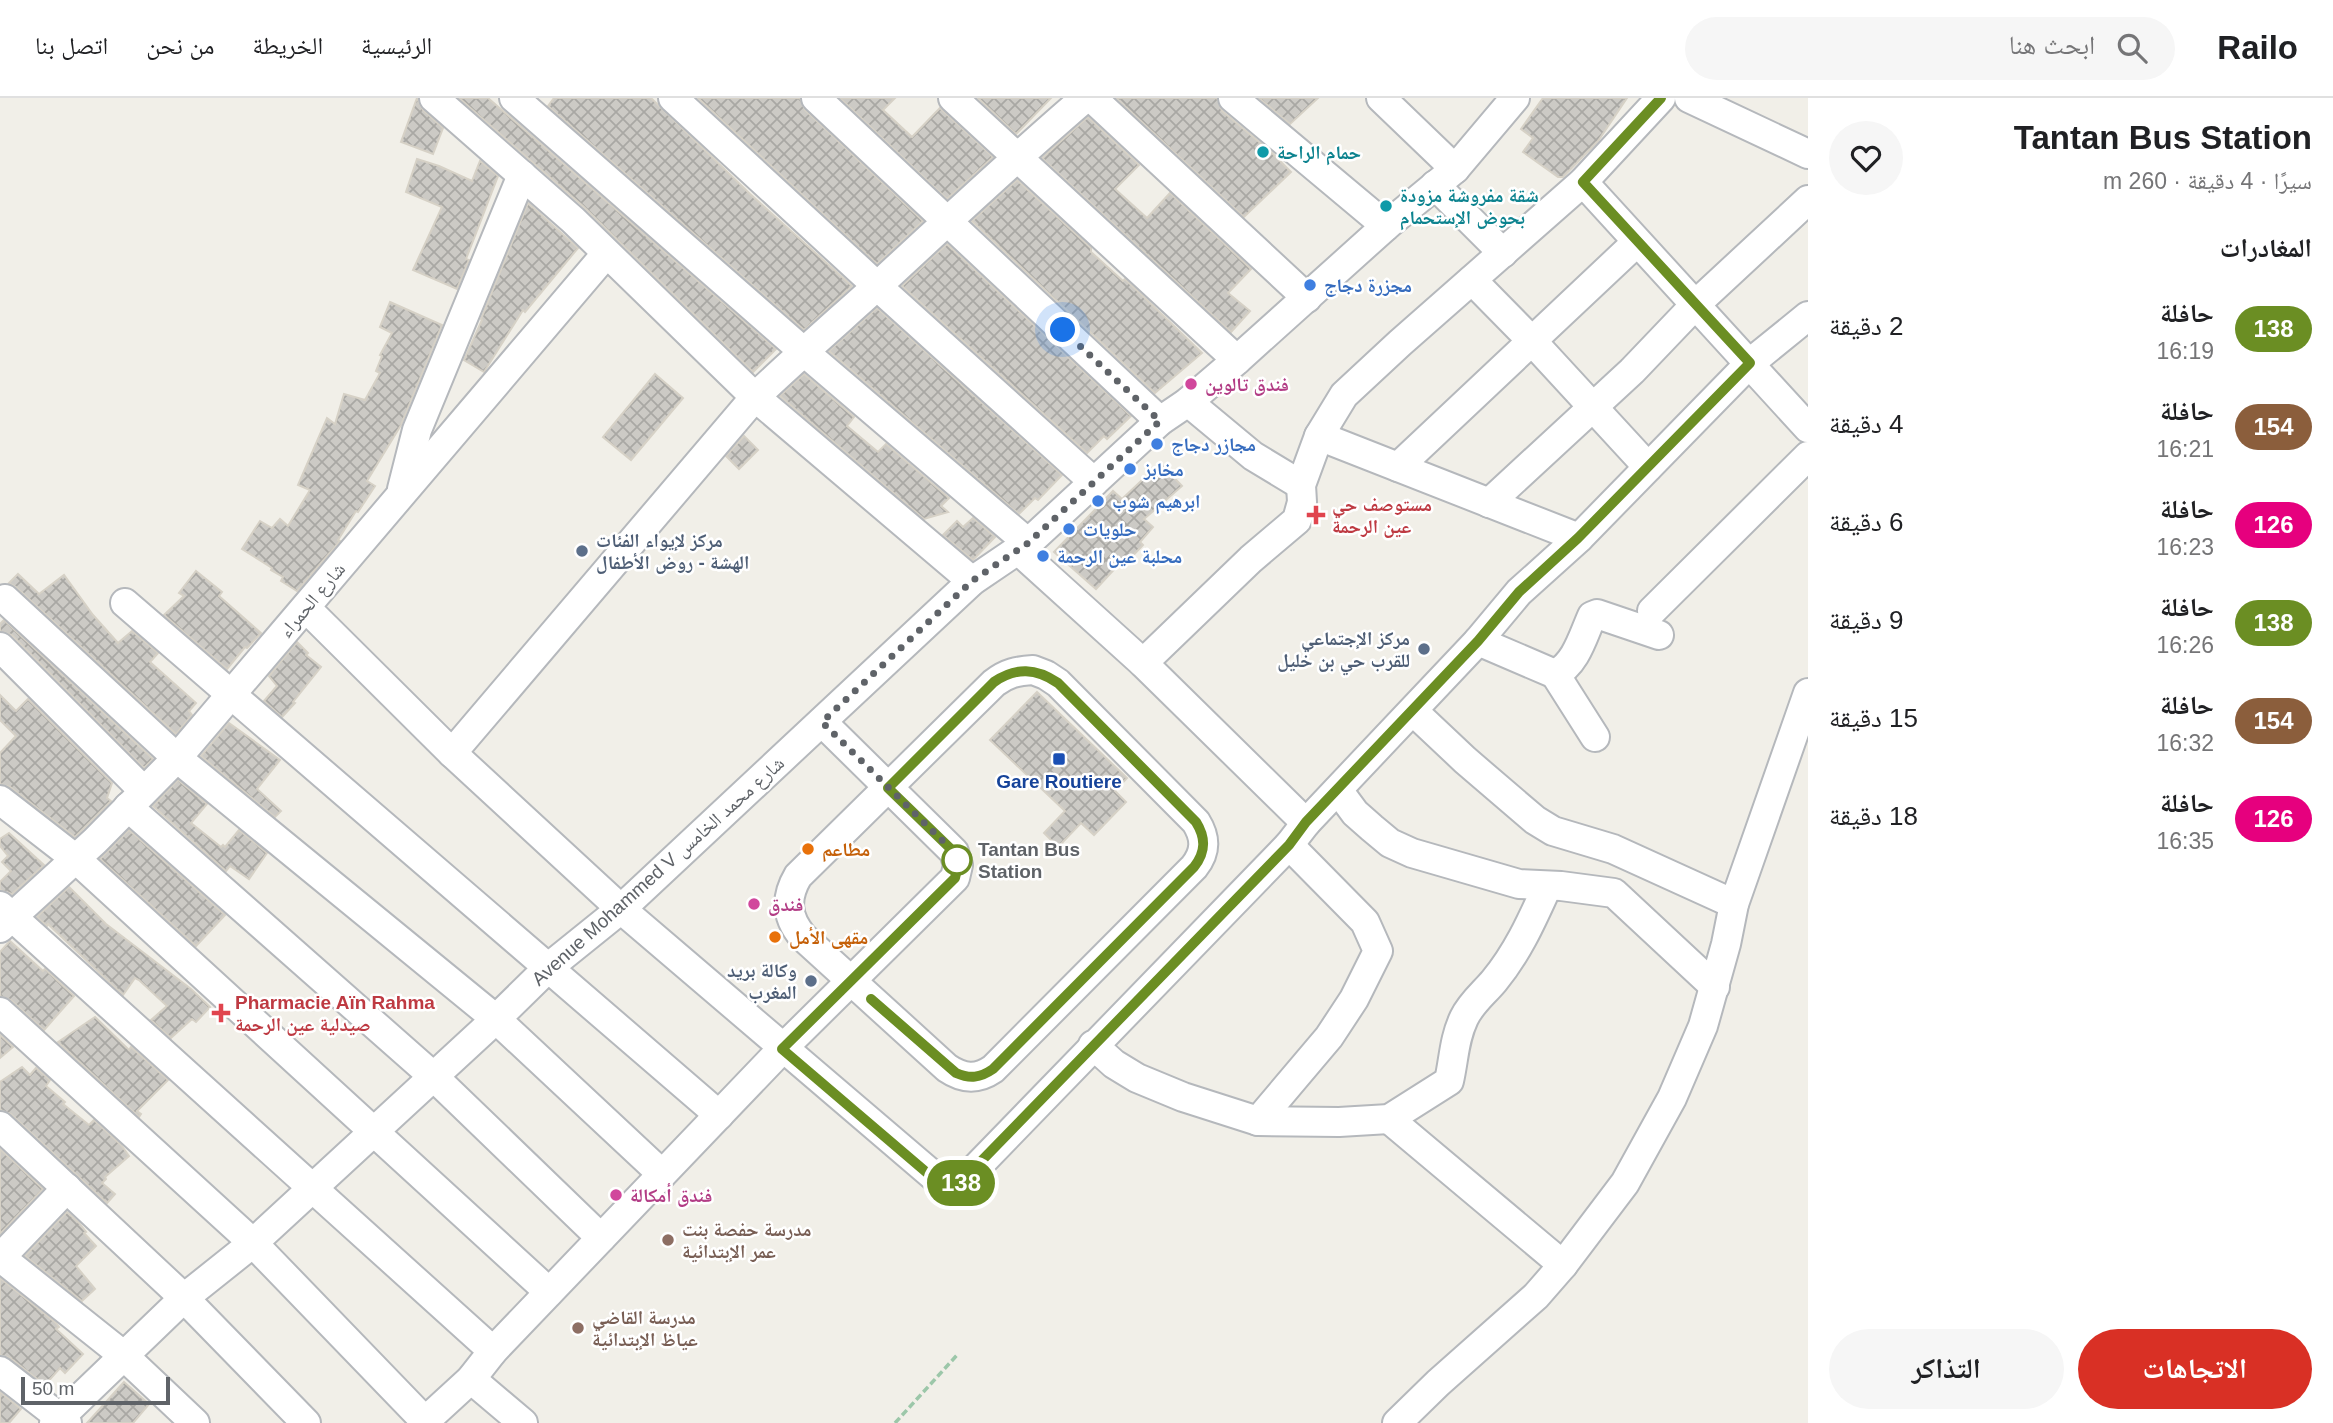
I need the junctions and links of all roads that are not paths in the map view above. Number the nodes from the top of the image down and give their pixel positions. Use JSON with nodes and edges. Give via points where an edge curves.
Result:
{"nodes":[{"id":1,"x":434,"y":98,"type":"edge"},
{"id":2,"x":514,"y":98,"type":"edge"},
{"id":3,"x":673,"y":98,"type":"edge"},
{"id":4,"x":816,"y":98,"type":"edge"},
{"id":5,"x":953,"y":98,"type":"edge"},
{"id":6,"x":1085,"y":98,"type":"edge"},
{"id":7,"x":1092,"y":98,"type":"edge"},
{"id":8,"x":1233,"y":98,"type":"edge"},
{"id":9,"x":1381,"y":98,"type":"edge"},
{"id":10,"x":1515,"y":98,"type":"edge"},
{"id":11,"x":1661,"y":98,"type":"edge"},
{"id":12,"x":1689,"y":98,"type":"edge"},
{"id":13,"x":1808,"y":154,"type":"edge"},
{"id":14,"x":1016,"y":157,"type":"junction"},
{"id":15,"x":522,"y":175,"type":"junction"},
{"id":16,"x":1445,"y":177,"type":"junction"},
{"id":17,"x":1583,"y":182,"type":"junction"},
{"id":18,"x":1808,"y":200,"type":"edge"},
{"id":19,"x":948,"y":221,"type":"junction"},
{"id":20,"x":1386,"y":226,"type":"junction"},
{"id":21,"x":1637,"y":242,"type":"junction"},
{"id":22,"x":1503,"y":253,"type":"junction"},
{"id":23,"x":606,"y":254,"type":"junction"},
{"id":24,"x":1472,"y":280,"type":"junction"},
{"id":25,"x":877,"y":286,"type":"junction"},
{"id":26,"x":1307,"y":298,"type":"junction"},
{"id":27,"x":1696,"y":304,"type":"junction"},
{"id":28,"x":1808,"y":316,"type":"edge"},
{"id":29,"x":1532,"y":341,"type":"junction"},
{"id":30,"x":803,"y":351,"type":"junction"},
{"id":31,"x":1237,"y":360,"type":"junction"},
{"id":32,"x":1750,"y":363,"type":"junction"},
{"id":33,"x":755,"y":397,"type":"junction"},
{"id":34,"x":1188,"y":402,"type":"junction"},
{"id":35,"x":1592,"y":408,"type":"junction"},
{"id":36,"x":1160,"y":421,"type":"junction"},
{"id":37,"x":1808,"y":428,"type":"edge"},
{"id":38,"x":1319,"y":436,"type":"junction"},
{"id":39,"x":1808,"y":456,"type":"edge"},
{"id":40,"x":1398,"y":467,"type":"junction"},
{"id":41,"x":1648,"y":467,"type":"junction"},
{"id":42,"x":1094,"y":482,"type":"junction"},
{"id":43,"x":1301,"y":485,"type":"junction"},
{"id":44,"x":402,"y":492,"type":"junction"},
{"id":45,"x":1489,"y":503,"type":"junction"},
{"id":46,"x":1578,"y":538,"type":"junction"},
{"id":47,"x":1023,"y":547,"type":"junction"},
{"id":48,"x":972,"y":581,"type":"junction"},
{"id":49,"x":5,"y":599,"type":"dead end"},
{"id":50,"x":125,"y":603,"type":"dead end"},
{"id":51,"x":306,"y":608,"type":"junction"},
{"id":52,"x":1478,"y":641,"type":"junction"},
{"id":53,"x":0,"y":647,"type":"edge"},
{"id":54,"x":1143,"y":663,"type":"junction"},
{"id":55,"x":1555,"y":674,"type":"junction"},
{"id":56,"x":1808,"y":694,"type":"edge"},
{"id":57,"x":230,"y":696,"type":"junction"},
{"id":58,"x":1413,"y":711,"type":"junction"},
{"id":59,"x":822,"y":722,"type":"junction"},
{"id":60,"x":1595,"y":737,"type":"dead end"},
{"id":61,"x":452,"y":753,"type":"junction"},
{"id":62,"x":177,"y":758,"type":"junction"},
{"id":63,"x":888,"y":788,"type":"junction"},
{"id":64,"x":1338,"y":790,"type":"junction"},
{"id":65,"x":135,"y":799,"type":"junction"},
{"id":66,"x":0,"y":800,"type":"edge"},
{"id":67,"x":1306,"y":822,"type":"junction"},
{"id":68,"x":1289,"y":845,"type":"junction"},
{"id":69,"x":76,"y":859,"type":"junction"},
{"id":70,"x":1547,"y":887,"type":"junction"},
{"id":71,"x":1734,"y":904,"type":"junction"},
{"id":72,"x":621,"y":909,"type":"junction"},
{"id":73,"x":4,"y":917,"type":"edge"},
{"id":74,"x":549,"y":967,"type":"junction"},
{"id":75,"x":851,"y":981,"type":"junction"},
{"id":76,"x":1715,"y":987,"type":"junction"},
{"id":77,"x":0,"y":1012,"type":"edge"},
{"id":78,"x":496,"y":1019,"type":"junction"},
{"id":79,"x":1093,"y":1045,"type":"junction"},
{"id":80,"x":782,"y":1049,"type":"junction"},
{"id":81,"x":434,"y":1077,"type":"junction"},
{"id":82,"x":719,"y":1115,"type":"junction"},
{"id":83,"x":1389,"y":1119,"type":"junction"},
{"id":84,"x":1258,"y":1121,"type":"junction"},
{"id":85,"x":0,"y":1126,"type":"edge"},
{"id":86,"x":372,"y":1133,"type":"junction"},
{"id":87,"x":662,"y":1174,"type":"junction"},
{"id":88,"x":67,"y":1188,"type":"junction"},
{"id":89,"x":311,"y":1188,"type":"junction"},
{"id":90,"x":601,"y":1238,"type":"junction"},
{"id":91,"x":253,"y":1243,"type":"junction"},
{"id":92,"x":0,"y":1258,"type":"edge"},
{"id":93,"x":1563,"y":1265,"type":"junction"},
{"id":94,"x":549,"y":1292,"type":"junction"},
{"id":95,"x":184,"y":1298,"type":"junction"},
{"id":96,"x":493,"y":1350,"type":"junction"},
{"id":97,"x":124,"y":1355,"type":"junction"},
{"id":98,"x":0,"y":1371,"type":"edge"},
{"id":99,"x":471,"y":1378,"type":"junction"},
{"id":100,"x":60,"y":1421,"type":"edge"},
{"id":101,"x":424,"y":1422,"type":"edge"},
{"id":102,"x":195,"y":1423,"type":"edge"},
{"id":103,"x":306,"y":1423,"type":"edge"},
{"id":104,"x":523,"y":1423,"type":"edge"},
{"id":105,"x":1397,"y":1423,"type":"edge"}],
"edges":[{"from":1,"to":15,"type":"street"},
{"from":2,"to":30,"type":"street"},
{"from":3,"to":25,"type":"street"},
{"from":4,"to":19,"type":"street"},
{"from":5,"to":14,"type":"street"},
{"from":6,"to":14,"type":"street"},
{"from":7,"to":26,"type":"street"},
{"from":8,"to":20,"type":"street"},
{"from":9,"to":16,"type":"street"},
{"from":10,"to":16,"type":"street","name":"Avenue Mohammed V شارع محمد الخامس"},
{"from":11,"to":17,"type":"street"},
{"from":12,"to":13,"type":"street"},
{"from":14,"to":19,"type":"street"},
{"from":14,"to":31,"type":"street"},
{"from":15,"to":23,"type":"street"},
{"from":15,"to":44,"type":"street","via":[[417,430]]},
{"from":16,"to":20,"type":"street","name":"Avenue Mohammed V شارع محمد الخامس"},
{"from":16,"to":22,"type":"street"},
{"from":17,"to":21,"type":"street"},
{"from":17,"to":22,"type":"street"},
{"from":18,"to":27,"type":"street"},
{"from":19,"to":25,"type":"street"},
{"from":19,"to":36,"type":"street"},
{"from":20,"to":26,"type":"street","name":"Avenue Mohammed V شارع محمد الخامس"},
{"from":21,"to":27,"type":"street"},
{"from":21,"to":29,"type":"street"},
{"from":22,"to":24,"type":"street"},
{"from":23,"to":33,"type":"street"},
{"from":23,"to":44,"type":"street","name":"شارع الحمراء"},
{"from":24,"to":29,"type":"street"},
{"from":24,"to":38,"type":"street","via":[[1344,395]]},
{"from":25,"to":30,"type":"street"},
{"from":25,"to":42,"type":"street"},
{"from":26,"to":31,"type":"street","name":"Avenue Mohammed V شارع محمد الخامس"},
{"from":27,"to":32,"type":"street"},
{"from":27,"to":35,"type":"street"},
{"from":28,"to":32,"type":"street"},
{"from":29,"to":35,"type":"street"},
{"from":29,"to":40,"type":"street"},
{"from":30,"to":33,"type":"street"},
{"from":30,"to":47,"type":"street"},
{"from":31,"to":34,"type":"street","name":"Avenue Mohammed V شارع محمد الخامس"},
{"from":32,"to":37,"type":"street"},
{"from":32,"to":41,"type":"street"},
{"from":33,"to":48,"type":"street"},
{"from":33,"to":61,"type":"street"},
{"from":34,"to":36,"type":"street","name":"Avenue Mohammed V شارع محمد الخامس"},
{"from":34,"to":43,"type":"street","via":[[1253,456]]},
{"from":35,"to":41,"type":"street"},
{"from":35,"to":45,"type":"street"},
{"from":36,"to":42,"type":"street","name":"Avenue Mohammed V شارع محمد الخامس"},
{"from":38,"to":40,"type":"street"},
{"from":38,"to":43,"type":"street"},
{"from":39,"to":55,"type":"street","via":[[1656,623],[1592,616],[1576,652]]},
{"from":40,"to":45,"type":"street"},
{"from":41,"to":46,"type":"street"},
{"from":42,"to":47,"type":"street","name":"Avenue Mohammed V شارع محمد الخامس"},
{"from":43,"to":54,"type":"street","via":[[1297,520]]},
{"from":44,"to":51,"type":"street","name":"شارع الحمراء"},
{"from":45,"to":46,"type":"street"},
{"from":46,"to":52,"type":"street","via":[[1519,592]]},
{"from":47,"to":48,"type":"street","name":"Avenue Mohammed V شارع محمد الخامس"},
{"from":47,"to":54,"type":"street"},
{"from":48,"to":59,"type":"street","name":"Avenue Mohammed V شارع محمد الخامس"},
{"from":49,"to":62,"type":"street"},
{"from":50,"to":57,"type":"street"},
{"from":51,"to":57,"type":"street","name":"شارع الحمراء"},
{"from":51,"to":61,"type":"street"},
{"from":52,"to":55,"type":"street"},
{"from":52,"to":58,"type":"street"},
{"from":53,"to":65,"type":"street"},
{"from":54,"to":67,"type":"street"},
{"from":55,"to":60,"type":"street"},
{"from":56,"to":71,"type":"street"},
{"from":57,"to":62,"type":"street","name":"شارع الحمراء"},
{"from":57,"to":74,"type":"street"},
{"from":58,"to":64,"type":"street"},
{"from":58,"to":71,"type":"street","via":[[1553,831],[1614,849]]},
{"from":59,"to":63,"type":"street"},
{"from":59,"to":72,"type":"street","name":"Avenue Mohammed V شارع محمد الخامس"},
{"from":61,"to":72,"type":"street"},
{"from":62,"to":65,"type":"street","name":"شارع الحمراء"},
{"from":62,"to":78,"type":"street"},
{"from":63,"to":75,"type":"street","via":[[799,876],[789,900],[794,926]]},
{"from":63,"to":75,"type":"street","via":[[954,852],[957,872]]},
{"from":63,"to":75,"type":"street","via":[[994,682],[1033,670],[1058,683],[1196,822],[1204,850],[1194,867],[985,1074],[965,1077],[956,1073]]},
{"from":64,"to":67,"type":"street"},
{"from":64,"to":70,"type":"street","via":[[1372,828],[1412,853],[1519,884]]},
{"from":65,"to":69,"type":"street","name":"شارع الحمراء"},
{"from":65,"to":81,"type":"street"},
{"from":66,"to":69,"type":"street"},
{"from":67,"to":68,"type":"street"},
{"from":68,"to":79,"type":"street"},
{"from":68,"to":84,"type":"street","via":[[1365,922],[1378,951],[1329,1037]]},
{"from":69,"to":73,"type":"street","name":"شارع الحمراء"},
{"from":69,"to":86,"type":"street"},
{"from":70,"to":76,"type":"street","via":[[1614,893]]},
{"from":70,"to":83,"type":"street","via":[[1524,938],[1465,1017],[1454,1045],[1450,1081]]},
{"from":71,"to":76,"type":"street"},
{"from":72,"to":74,"type":"street","name":"Avenue Mohammed V شارع محمد الخامس"},
{"from":72,"to":80,"type":"street"},
{"from":73,"to":89,"type":"street"},
{"from":74,"to":78,"type":"street","name":"Avenue Mohammed V شارع محمد الخامس"},
{"from":74,"to":82,"type":"street"},
{"from":75,"to":80,"type":"street"},
{"from":76,"to":93,"type":"street","via":[[1683,1074],[1626,1183]]},
{"from":77,"to":91,"type":"street"},
{"from":78,"to":81,"type":"street","name":"Avenue Mohammed V شارع محمد الخامس"},
{"from":78,"to":87,"type":"street"},
{"from":79,"to":80,"type":"street","via":[[950,1190]]},
{"from":79,"to":84,"type":"street","via":[[1114,1064],[1148,1083]]},
{"from":80,"to":82,"type":"street"},
{"from":81,"to":86,"type":"street","name":"Avenue Mohammed V شارع محمد الخامس"},
{"from":81,"to":90,"type":"street"},
{"from":82,"to":87,"type":"street"},
{"from":83,"to":84,"type":"street"},
{"from":83,"to":93,"type":"street"},
{"from":85,"to":88,"type":"street"},
{"from":86,"to":89,"type":"street","name":"Avenue Mohammed V شارع محمد الخامس"},
{"from":86,"to":94,"type":"street"},
{"from":87,"to":90,"type":"street"},
{"from":88,"to":92,"type":"street"},
{"from":88,"to":95,"type":"street"},
{"from":89,"to":91,"type":"street","name":"Avenue Mohammed V شارع محمد الخامس"},
{"from":89,"to":96,"type":"street"},
{"from":90,"to":94,"type":"street"},
{"from":91,"to":95,"type":"street","name":"Avenue Mohammed V شارع محمد الخامس"},
{"from":91,"to":101,"type":"street"},
{"from":92,"to":97,"type":"street"},
{"from":93,"to":105,"type":"street","via":[[1536,1296]]},
{"from":94,"to":96,"type":"street"},
{"from":95,"to":97,"type":"street","name":"Avenue Mohammed V شارع محمد الخامس"},
{"from":95,"to":103,"type":"street"},
{"from":96,"to":99,"type":"street"},
{"from":97,"to":100,"type":"street","name":"Avenue Mohammed V شارع محمد الخامس"},
{"from":97,"to":102,"type":"street"},
{"from":98,"to":100,"type":"street"},
{"from":99,"to":101,"type":"street"},
{"from":99,"to":104,"type":"street"}]}
